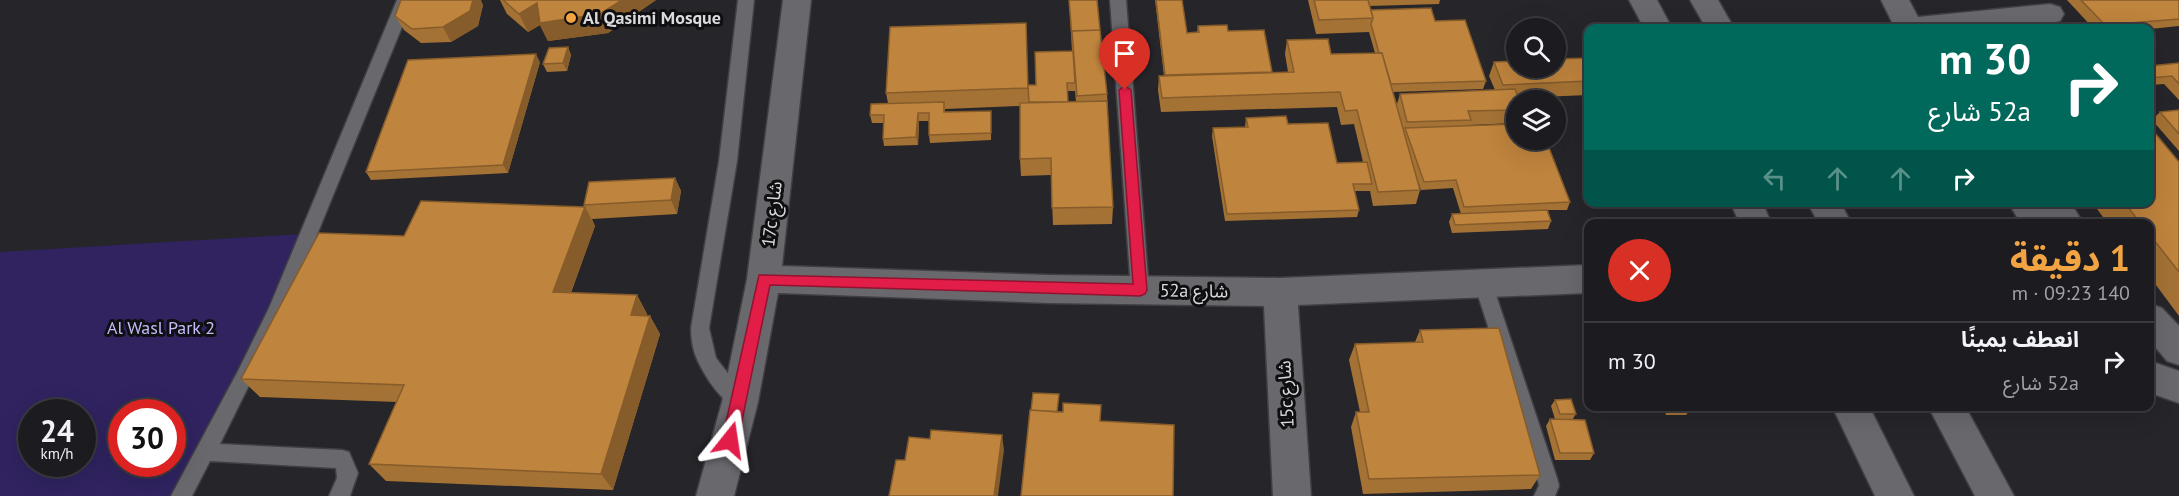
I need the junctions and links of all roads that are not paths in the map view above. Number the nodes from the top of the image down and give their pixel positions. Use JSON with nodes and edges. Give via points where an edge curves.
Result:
{"nodes":[{"id":1,"x":405,"y":0,"type":"edge"},
{"id":2,"x":746,"y":0,"type":"edge"},
{"id":3,"x":797,"y":0,"type":"edge"},
{"id":4,"x":1118,"y":0,"type":"edge"},
{"id":5,"x":1643,"y":0,"type":"edge"},
{"id":6,"x":2043,"y":7,"type":"edge"},
{"id":7,"x":1903,"y":17,"type":"edge"},
{"id":8,"x":1656,"y":24,"type":"edge"},
{"id":9,"x":2055,"y":207,"type":"edge"},
{"id":10,"x":2064,"y":219,"type":"edge"},
{"id":11,"x":764,"y":279,"type":"junction"},
{"id":12,"x":1584,"y":279,"type":"edge"},
{"id":13,"x":1483,"y":283,"type":"junction"},
{"id":14,"x":1140,"y":290,"type":"junction"},
{"id":15,"x":1280,"y":291,"type":"junction"},
{"id":16,"x":2154,"y":322,"type":"edge"},
{"id":17,"x":2179,"y":350,"type":"edge"},
{"id":18,"x":2154,"y":378,"type":"edge"},
{"id":19,"x":2179,"y":387,"type":"edge"},
{"id":20,"x":740,"y":402,"type":"junction"},
{"id":21,"x":1852,"y":411,"type":"edge"},
{"id":22,"x":1949,"y":411,"type":"edge"},
{"id":23,"x":206,"y":452,"type":"junction"},
{"id":24,"x":181,"y":496,"type":"edge"},
{"id":25,"x":339,"y":496,"type":"edge"},
{"id":26,"x":716,"y":496,"type":"edge"},
{"id":27,"x":1292,"y":496,"type":"edge"},
{"id":28,"x":1544,"y":496,"type":"edge"},
{"id":29,"x":1895,"y":496,"type":"edge"},
{"id":30,"x":1995,"y":496,"type":"edge"}],
"edges":[{"from":1,"to":23,"type":"lane","via":[[278,308]]},
{"from":2,"to":20,"type":"lane","via":[[728,161],[700,328],[705,359]]},
{"from":3,"to":11,"type":"street","name":"17c شارع"},
{"from":4,"to":14,"type":"lane"},
{"from":5,"to":8,"type":"street"},
{"from":6,"to":7,"type":"street"},
{"from":9,"to":10,"type":"street"},
{"from":11,"to":14,"type":"street","name":"52a شارع"},
{"from":11,"to":20,"type":"street","name":"17c شارع"},
{"from":12,"to":13,"type":"street","name":"52a شارع"},
{"from":13,"to":15,"type":"street","name":"52a شارع"},
{"from":13,"to":28,"type":"lane","via":[[1547,478],[1549,486]]},
{"from":14,"to":15,"type":"street","name":"52a شارع"},
{"from":15,"to":27,"type":"street","name":"15c شارع"},
{"from":16,"to":17,"type":"street"},
{"from":18,"to":19,"type":"street"},
{"from":20,"to":26,"type":"street","name":"17c شارع"},
{"from":21,"to":29,"type":"street"},
{"from":22,"to":30,"type":"street"},
{"from":23,"to":24,"type":"lane"},
{"from":23,"to":25,"type":"lane","via":[[342,459],[349,473]]}]}
